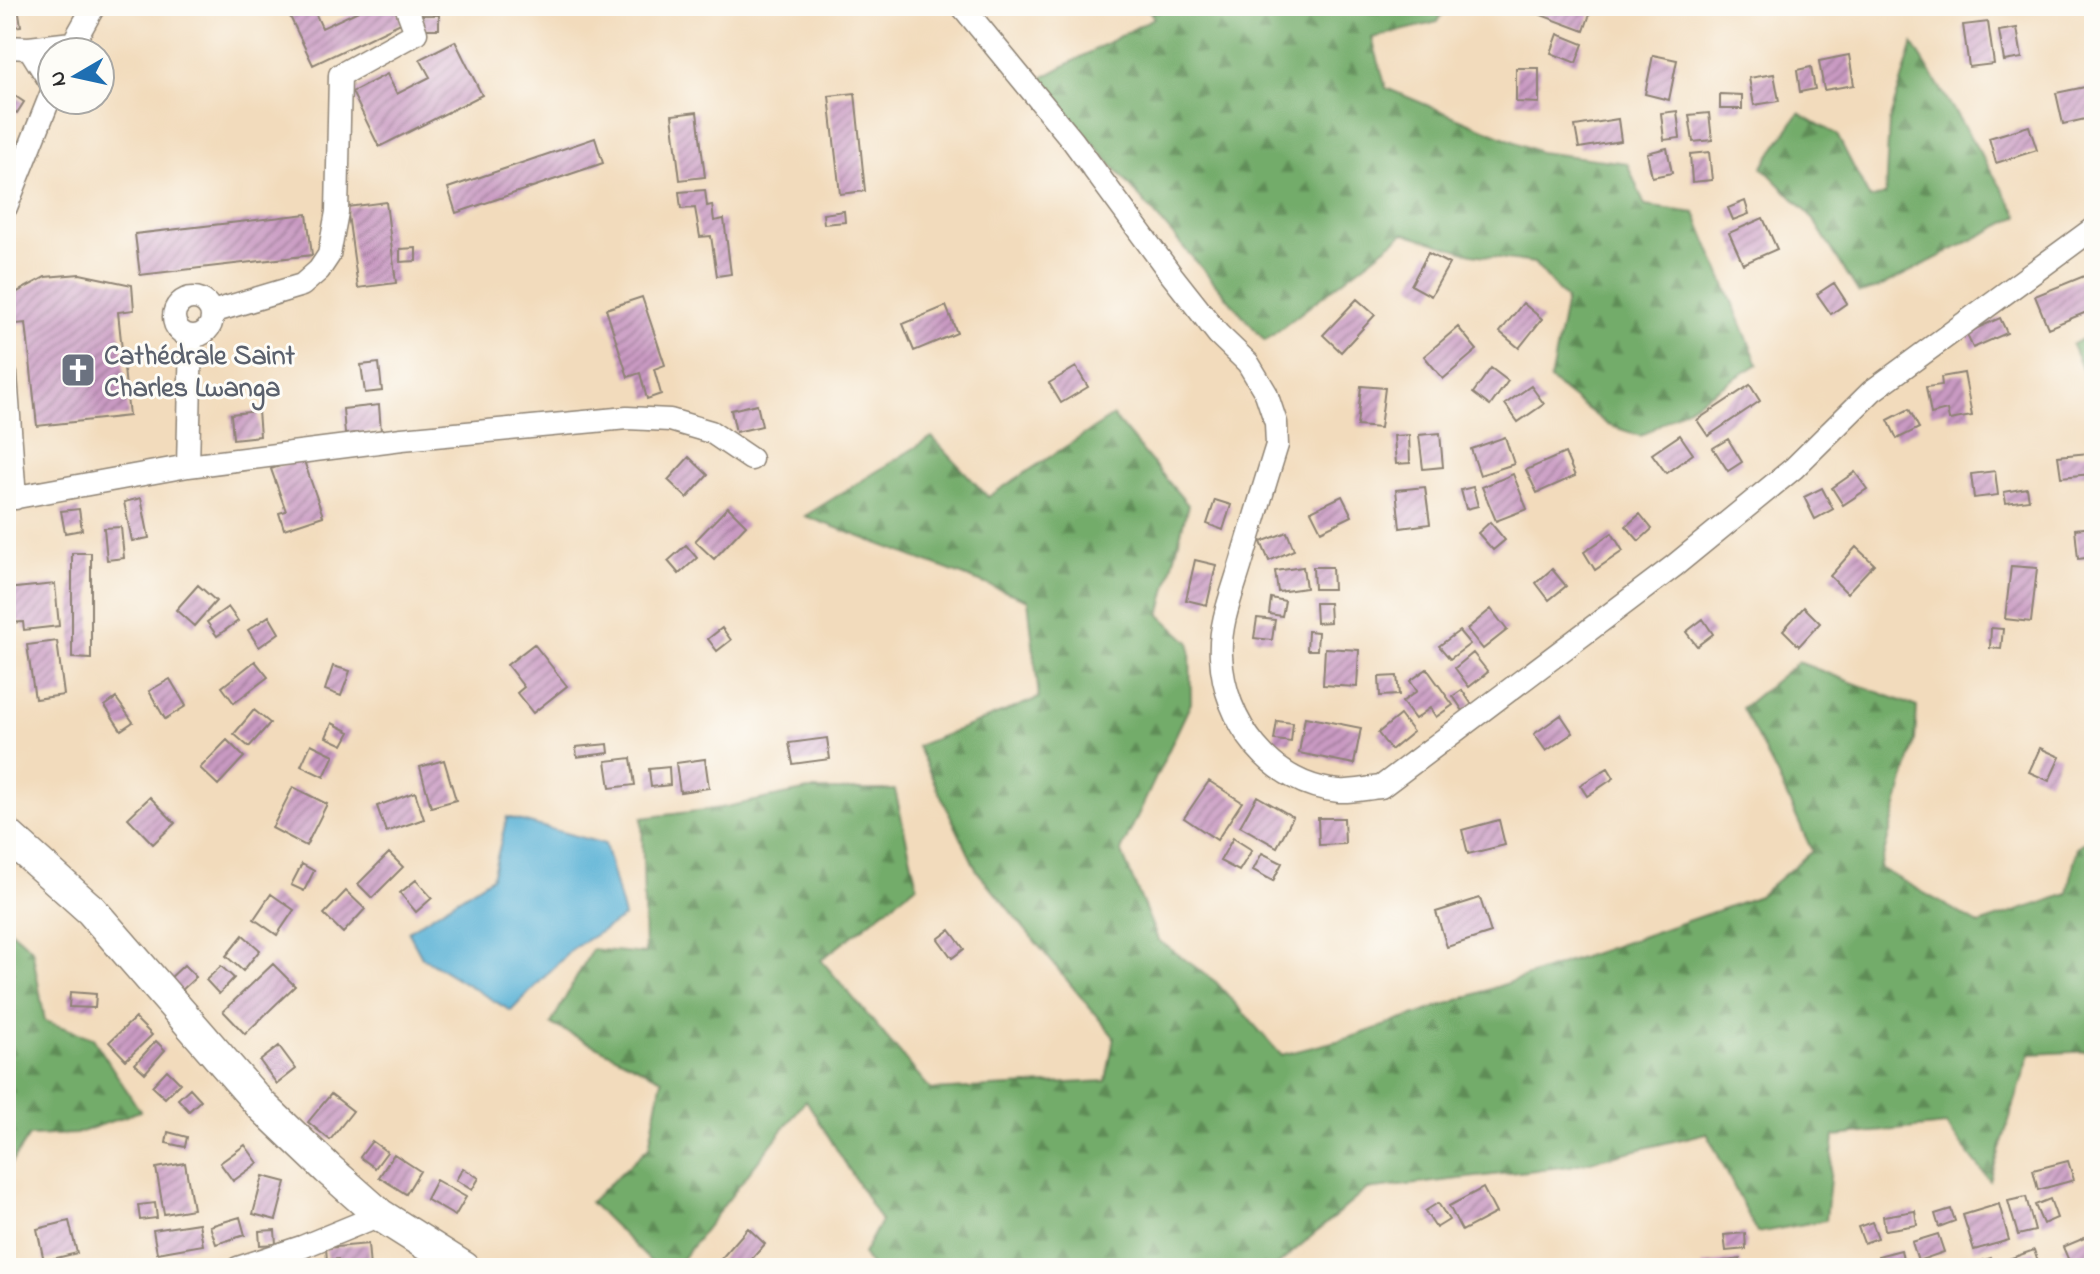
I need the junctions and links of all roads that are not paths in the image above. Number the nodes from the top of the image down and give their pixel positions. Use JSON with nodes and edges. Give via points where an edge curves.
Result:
{"nodes":[{"id":1,"x":94,"y":6,"type":"edge"},
{"id":2,"x":406,"y":6,"type":"edge"},
{"id":3,"x":962,"y":6,"type":"edge"},
{"id":4,"x":77,"y":36,"type":"edge"},
{"id":5,"x":6,"y":47,"type":"edge"},
{"id":6,"x":29,"y":48,"type":"junction"},
{"id":7,"x":36,"y":48,"type":"edge"},
{"id":8,"x":36,"y":59,"type":"edge"},
{"id":9,"x":42,"y":116,"type":"edge"},
{"id":10,"x":6,"y":207,"type":"edge"},
{"id":11,"x":2094,"y":228,"type":"edge"},
{"id":12,"x":212,"y":312,"type":"junction"},
{"id":13,"x":191,"y":336,"type":"junction"},
{"id":14,"x":6,"y":375,"type":"edge"},
{"id":15,"x":9,"y":450,"type":"edge"},
{"id":16,"x":751,"y":459,"type":"dead end"},
{"id":17,"x":188,"y":466,"type":"junction"},
{"id":18,"x":10,"y":499,"type":"edge"},
{"id":19,"x":6,"y":834,"type":"edge"},
{"id":20,"x":380,"y":1215,"type":"junction"},
{"id":21,"x":238,"y":1268,"type":"edge"},
{"id":22,"x":464,"y":1268,"type":"edge"}],
"edges":[{"from":1,"to":4,"type":"street"},
{"from":2,"to":12,"type":"street","via":[[416,33],[340,75],[337,212],[329,255],[302,285]]},
{"from":3,"to":11,"type":"street","via":[[1073,141],[1218,334],[1248,363],[1266,393],[1277,445],[1224,619],[1220,655],[1226,689],[1256,749],[1275,768],[1339,791],[1381,787],[1674,566],[1794,468],[1872,391]]},
{"from":5,"to":6,"type":"street"},
{"from":6,"to":7,"type":"street"},
{"from":6,"to":8,"type":"street"},
{"from":9,"to":10,"type":"street"},
{"from":12,"to":13,"type":"street","via":[[210,327]]},
{"from":12,"to":13,"type":"street","via":[[196,298],[177,307],[178,329]]},
{"from":13,"to":17,"type":"street"},
{"from":14,"to":15,"type":"street"},
{"from":15,"to":18,"type":"street"},
{"from":16,"to":17,"type":"street","via":[[711,432],[670,420],[627,418]]},
{"from":17,"to":18,"type":"street"},
{"from":19,"to":20,"type":"street","via":[[91,910],[261,1105]]},
{"from":20,"to":21,"type":"street"},
{"from":20,"to":22,"type":"street"}]}
